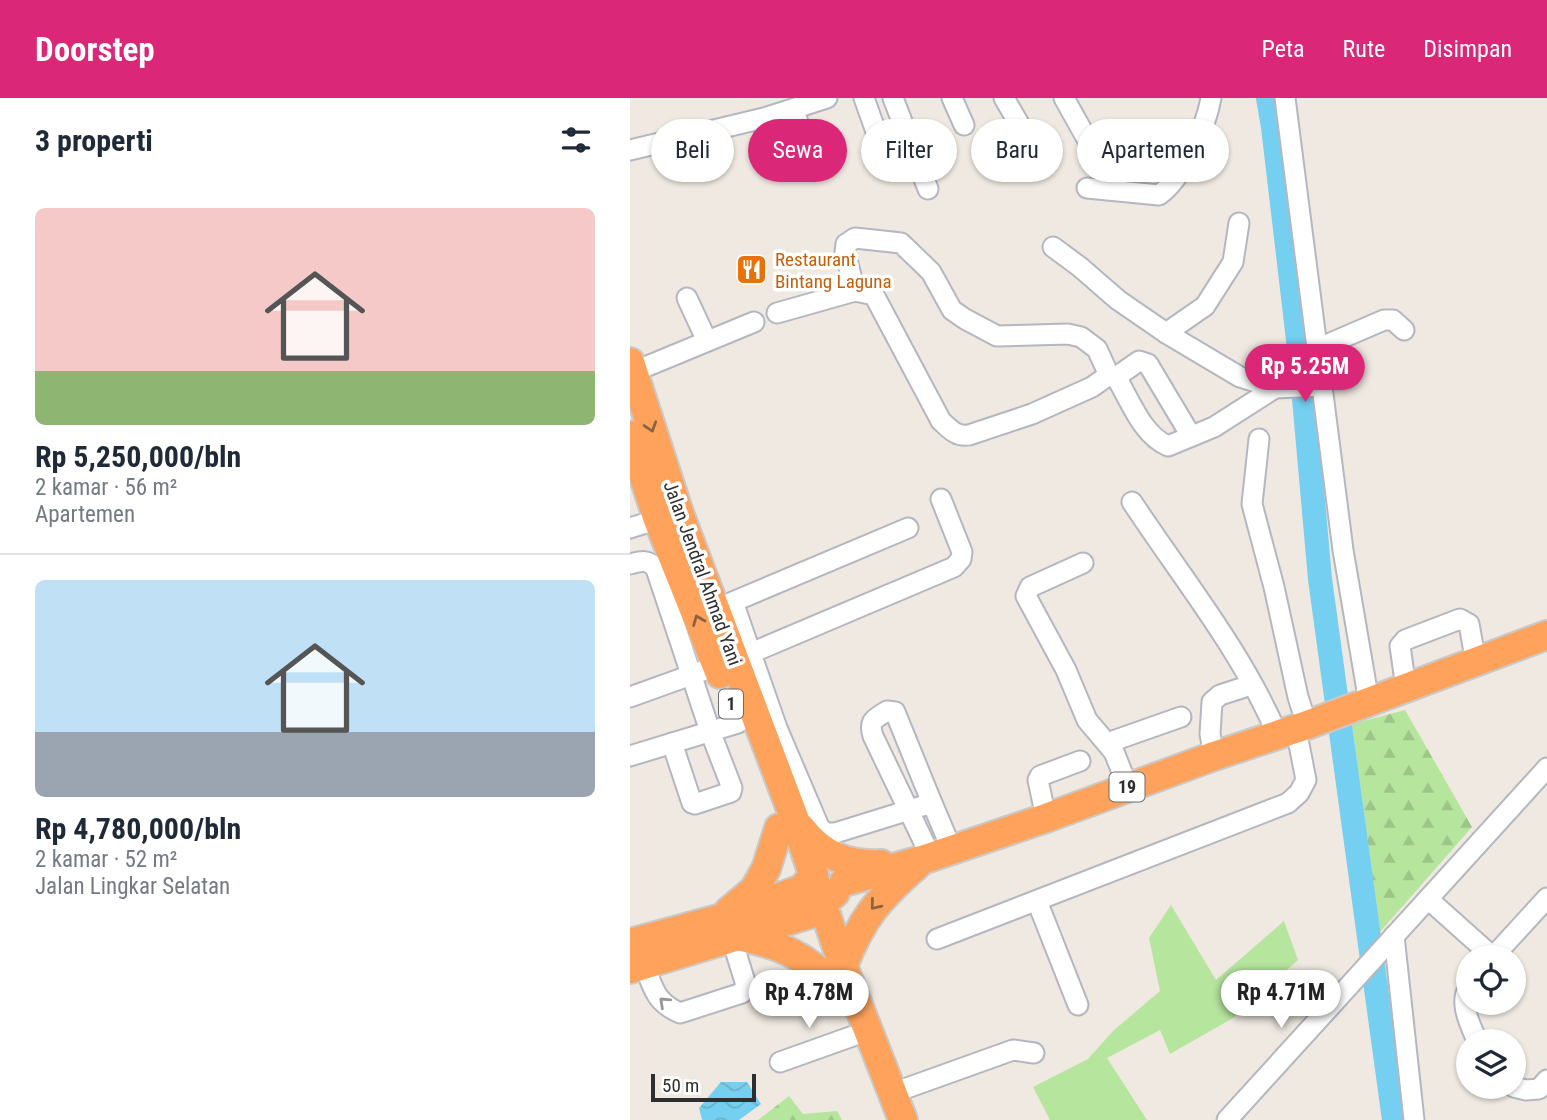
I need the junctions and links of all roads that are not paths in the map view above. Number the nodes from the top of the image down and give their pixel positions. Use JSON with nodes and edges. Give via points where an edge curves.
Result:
{"nodes":[{"id":1,"x":827,"y":98,"type":"edge"},
{"id":2,"x":864,"y":98,"type":"edge"},
{"id":3,"x":893,"y":98,"type":"edge"},
{"id":4,"x":952,"y":98,"type":"edge"},
{"id":5,"x":1004,"y":98,"type":"edge"},
{"id":6,"x":1065,"y":98,"type":"edge"},
{"id":7,"x":1211,"y":98,"type":"edge"},
{"id":8,"x":1285,"y":98,"type":"edge"},
{"id":9,"x":794,"y":110,"type":"junction"},
{"id":10,"x":797,"y":119,"type":"edge"},
{"id":11,"x":872,"y":119,"type":"edge"},
{"id":12,"x":1016,"y":119,"type":"edge"},
{"id":13,"x":1077,"y":120,"type":"edge"},
{"id":14,"x":964,"y":125,"type":"dead end"},
{"id":15,"x":630,"y":150,"type":"edge"},
{"id":16,"x":1087,"y":188,"type":"dead end"},
{"id":17,"x":928,"y":189,"type":"dead end"},
{"id":18,"x":1239,"y":223,"type":"dead end"},
{"id":19,"x":1053,"y":247,"type":"dead end"},
{"id":20,"x":855,"y":291,"type":"junction"},
{"id":21,"x":687,"y":298,"type":"dead end"},
{"id":22,"x":777,"y":313,"type":"dead end"},
{"id":23,"x":754,"y":322,"type":"dead end"},
{"id":24,"x":1404,"y":330,"type":"dead end"},
{"id":25,"x":1166,"y":333,"type":"junction"},
{"id":26,"x":707,"y":341,"type":"junction"},
{"id":27,"x":1319,"y":348,"type":"junction"},
{"id":28,"x":631,"y":367,"type":"edge"},
{"id":29,"x":1113,"y":376,"type":"junction"},
{"id":30,"x":1316,"y":386,"type":"junction"},
{"id":31,"x":1280,"y":388,"type":"junction"},
{"id":32,"x":630,"y":435,"type":"edge"},
{"id":33,"x":1191,"y":436,"type":"junction"},
{"id":34,"x":1259,"y":439,"type":"dead end"},
{"id":35,"x":940,"y":499,"type":"dead end"},
{"id":36,"x":1132,"y":502,"type":"dead end"},
{"id":37,"x":630,"y":528,"type":"edge"},
{"id":38,"x":673,"y":528,"type":"junction"},
{"id":39,"x":908,"y":528,"type":"dead end"},
{"id":40,"x":630,"y":554,"type":"edge"},
{"id":41,"x":1083,"y":563,"type":"dead end"},
{"id":42,"x":630,"y":564,"type":"edge"},
{"id":43,"x":724,"y":606,"type":"junction"},
{"id":44,"x":1547,"y":635,"type":"edge"},
{"id":45,"x":751,"y":653,"type":"junction"},
{"id":46,"x":1476,"y":663,"type":"junction"},
{"id":47,"x":704,"y":670,"type":"junction"},
{"id":48,"x":1251,"y":685,"type":"junction"},
{"id":49,"x":1406,"y":688,"type":"junction"},
{"id":50,"x":630,"y":697,"type":"edge"},
{"id":51,"x":1366,"y":703,"type":"junction"},
{"id":52,"x":1181,"y":717,"type":"dead end"},
{"id":53,"x":738,"y":723,"type":"junction"},
{"id":54,"x":1294,"y":730,"type":"junction"},
{"id":55,"x":710,"y":731,"type":"junction"},
{"id":56,"x":672,"y":743,"type":"junction"},
{"id":57,"x":1107,"y":743,"type":"junction"},
{"id":58,"x":630,"y":756,"type":"edge"},
{"id":59,"x":1213,"y":756,"type":"junction"},
{"id":60,"x":1080,"y":761,"type":"dead end"},
{"id":61,"x":1545,"y":777,"type":"edge"},
{"id":62,"x":769,"y":780,"type":"junction"},
{"id":63,"x":1128,"y":787,"type":"junction"},
{"id":64,"x":932,"y":803,"type":"junction"},
{"id":65,"x":908,"y":811,"type":"junction"},
{"id":66,"x":1046,"y":818,"type":"junction"},
{"id":67,"x":787,"y":824,"type":"junction"},
{"id":68,"x":931,"y":857,"type":"junction"},
{"id":69,"x":813,"y":895,"type":"junction"},
{"id":70,"x":1547,"y":898,"type":"edge"},
{"id":71,"x":1428,"y":899,"type":"junction"},
{"id":72,"x":1037,"y":901,"type":"junction"},
{"id":73,"x":732,"y":931,"type":"junction"},
{"id":74,"x":937,"y":939,"type":"dead end"},
{"id":75,"x":1392,"y":939,"type":"junction"},
{"id":76,"x":1480,"y":945,"type":"edge"},
{"id":77,"x":1504,"y":945,"type":"edge"},
{"id":78,"x":635,"y":959,"type":"edge"},
{"id":79,"x":838,"y":976,"type":"junction"},
{"id":80,"x":1078,"y":1005,"type":"dead end"},
{"id":81,"x":853,"y":1036,"type":"junction"},
{"id":82,"x":1034,"y":1052,"type":"dead end"},
{"id":83,"x":780,"y":1062,"type":"dead end"},
{"id":84,"x":1547,"y":1080,"type":"edge"},
{"id":85,"x":1526,"y":1090,"type":"edge"},
{"id":86,"x":893,"y":1093,"type":"junction"},
{"id":87,"x":884,"y":1120,"type":"edge"},
{"id":88,"x":902,"y":1120,"type":"edge"},
{"id":89,"x":1227,"y":1120,"type":"edge"},
{"id":90,"x":1414,"y":1120,"type":"edge"}],
"edges":[{"from":1,"to":9,"type":"street"},
{"from":2,"to":11,"type":"street"},
{"from":3,"to":17,"type":"street"},
{"from":4,"to":14,"type":"street"},
{"from":5,"to":12,"type":"street"},
{"from":6,"to":13,"type":"street"},
{"from":7,"to":16,"type":"street","via":[[1201,134],[1169,188],[1159,195]]},
{"from":8,"to":27,"type":"street"},
{"from":9,"to":10,"type":"street"},
{"from":9,"to":15,"type":"street"},
{"from":18,"to":25,"type":"street","via":[[1233,262],[1205,306]]},
{"from":19,"to":25,"type":"street"},
{"from":20,"to":22,"type":"street"},
{"from":20,"to":29,"type":"street","via":[[874,295],[941,421],[955,433],[965,435],[1032,414]]},
{"from":20,"to":29,"type":"street","via":[[846,244],[855,238],[901,243],[931,272],[952,310],[965,319],[997,336],[1081,337],[1097,349]]},
{"from":21,"to":26,"type":"street"},
{"from":23,"to":26,"type":"street"},
{"from":24,"to":27,"type":"street","via":[[1393,320],[1384,320]]},
{"from":25,"to":31,"type":"street","via":[[1240,377]]},
{"from":26,"to":28,"type":"street"},
{"from":27,"to":30,"type":"street"},
{"from":28,"to":38,"type":"highway","name":"Jalan Jendral Ahmad Yani","number":"1","one_way":true},
{"from":29,"to":33,"type":"street","via":[[1158,441],[1168,446]]},
{"from":29,"to":33,"type":"street","via":[[1139,361],[1148,364]]},
{"from":30,"to":31,"type":"street"},
{"from":30,"to":51,"type":"street"},
{"from":31,"to":33,"type":"street"},
{"from":32,"to":38,"type":"highway","name":"Jalan Jendral Ahmad Yani","number":"1"},
{"from":34,"to":54,"type":"street","via":[[1252,504],[1298,697]]},
{"from":35,"to":45,"type":"street","via":[[962,552],[954,567]]},
{"from":36,"to":48,"type":"street"},
{"from":37,"to":38,"type":"street"},
{"from":38,"to":40,"type":"street"},
{"from":38,"to":43,"type":"highway","name":"Jalan Jendral Ahmad Yani","number":"1"},
{"from":47,"to":38,"type":"highway","name":"Jalan Jendral Ahmad Yani","number":"1","one_way":true},
{"from":39,"to":43,"type":"street"},
{"from":41,"to":57,"type":"street","via":[[1030,587],[1026,596],[1087,720]]},
{"from":42,"to":47,"type":"street","via":[[652,563]]},
{"from":43,"to":45,"type":"street"},
{"from":43,"to":62,"type":"highway","name":"Jalan Jendral Ahmad Yani","number":"1"},
{"from":44,"to":46,"type":"highway","number":"19"},
{"from":45,"to":65,"type":"street","via":[[820,829],[835,832]]},
{"from":46,"to":49,"type":"highway","number":"19"},
{"from":46,"to":49,"type":"street","via":[[1469,624],[1460,619],[1400,646]]},
{"from":47,"to":50,"type":"street"},
{"from":47,"to":53,"type":"highway","name":"Jalan Jendral Ahmad Yani","number":"1"},
{"from":47,"to":55,"type":"street"},
{"from":48,"to":54,"type":"street","via":[[1268,713]]},
{"from":48,"to":59,"type":"street","via":[[1212,702]]},
{"from":49,"to":51,"type":"highway","number":"19"},
{"from":51,"to":54,"type":"highway","number":"19"},
{"from":52,"to":57,"type":"street"},
{"from":53,"to":55,"type":"street"},
{"from":53,"to":62,"type":"highway","name":"Jalan Jendral Ahmad Yani","number":"1"},
{"from":54,"to":59,"type":"highway","number":"19"},
{"from":54,"to":72,"type":"street","via":[[1306,780],[1288,803]]},
{"from":55,"to":56,"type":"street"},
{"from":55,"to":56,"type":"street","via":[[732,788],[729,795],[692,803]]},
{"from":56,"to":58,"type":"street"},
{"from":57,"to":63,"type":"street"},
{"from":59,"to":63,"type":"highway","number":"19"},
{"from":60,"to":66,"type":"street","via":[[1040,776]]},
{"from":61,"to":71,"type":"street"},
{"from":62,"to":67,"type":"highway","name":"Jalan Jendral Ahmad Yani","number":"1"},
{"from":63,"to":66,"type":"highway","number":"19"},
{"from":64,"to":65,"type":"street"},
{"from":64,"to":65,"type":"street","via":[[895,712],[887,711],[870,727]]},
{"from":64,"to":68,"type":"street"},
{"from":65,"to":68,"type":"street"},
{"from":66,"to":68,"type":"highway","number":"19"},
{"from":67,"to":68,"type":"highway","number":"19","via":[[846,862],[866,865]]},
{"from":67,"to":69,"type":"highway","name":"Jalan Jendral Ahmad Yani","number":"1"},
{"from":67,"to":73,"type":"highway"},
{"from":68,"to":69,"type":"highway","number":"19","via":[[844,882],[840,878]]},
{"from":68,"to":79,"type":"highway","number":"19","one_way":true,"via":[[885,893],[865,918]]},
{"from":69,"to":73,"type":"highway"},
{"from":69,"to":79,"type":"highway","number":"1"},
{"from":70,"to":77,"type":"street"},
{"from":71,"to":75,"type":"street"},
{"from":71,"to":76,"type":"street"},
{"from":72,"to":74,"type":"street"},
{"from":72,"to":80,"type":"street"},
{"from":73,"to":78,"type":"highway"},
{"from":73,"to":78,"type":"street","one_way":true,"via":[[747,985],[742,992],[680,1013],[665,1007]]},
{"from":73,"to":79,"type":"highway","number":"1","via":[[771,943]]},
{"from":75,"to":89,"type":"street"},
{"from":75,"to":90,"type":"street"},
{"from":79,"to":81,"type":"highway","number":"1"},
{"from":79,"to":86,"type":"highway","number":"1"},
{"from":81,"to":83,"type":"street"},
{"from":81,"to":87,"type":"highway","number":"1"},
{"from":82,"to":86,"type":"street","via":[[1013,1050]]},
{"from":84,"to":85,"type":"street","via":[[1539,1089]]},
{"from":86,"to":88,"type":"highway","number":"1"}]}
